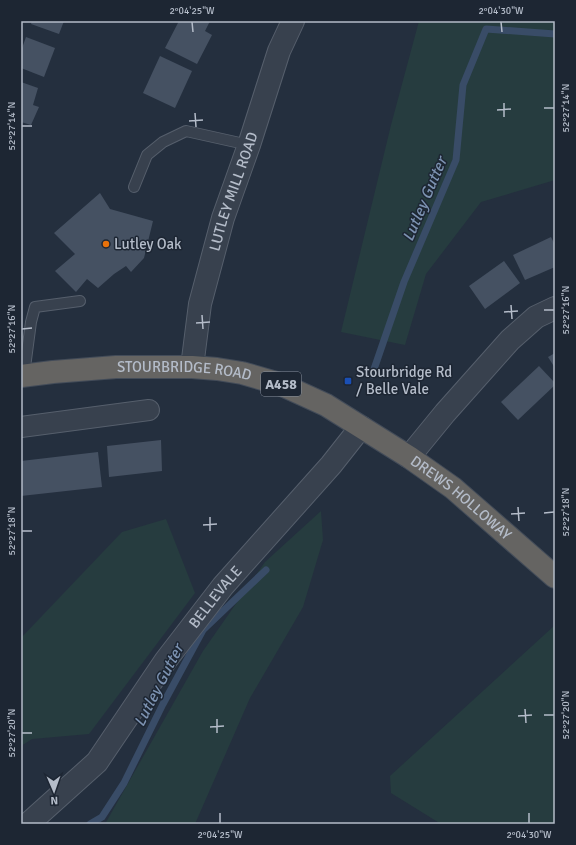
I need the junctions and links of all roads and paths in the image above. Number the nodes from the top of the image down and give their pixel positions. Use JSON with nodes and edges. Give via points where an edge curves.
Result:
{"nodes":[{"id":1,"x":293,"y":21,"type":"edge"},
{"id":2,"x":248,"y":145,"type":"junction"},
{"id":3,"x":134,"y":187,"type":"dead end"},
{"id":4,"x":80,"y":301,"type":"dead end"},
{"id":5,"x":555,"y":308,"type":"edge"},
{"id":6,"x":192,"y":367,"type":"junction"},
{"id":7,"x":23,"y":376,"type":"edge"},
{"id":8,"x":149,"y":410,"type":"dead end"},
{"id":9,"x":21,"y":427,"type":"edge"},
{"id":10,"x":361,"y":427,"type":"junction"},
{"id":11,"x":409,"y":457,"type":"junction"},
{"id":12,"x":555,"y":577,"type":"edge"},
{"id":13,"x":28,"y":824,"type":"edge"}],
"edges":[{"from":1,"to":2,"type":"street","name":"LUTLEY MILL ROAD","via":[[279,51]]},
{"from":2,"to":3,"type":"lane","via":[[186,131],[163,142],[147,155]]},
{"from":2,"to":6,"type":"street","name":"LUTLEY MILL ROAD","via":[[223,218],[202,297]]},
{"from":4,"to":7,"type":"lane","via":[[35,307]]},
{"from":5,"to":11,"type":"street","via":[[536,318],[510,340]]},
{"from":6,"to":7,"type":"highway","name":"STOURBRIDGE ROAD","number":"A458","via":[[116,368]]},
{"from":6,"to":10,"type":"highway","name":"STOURBRIDGE ROAD","number":"A458","via":[[242,373],[280,384],[326,405]]},
{"from":8,"to":9,"type":"street"},
{"from":10,"to":11,"type":"highway","name":"DREWS HOLLOWAY","number":"A458"},
{"from":10,"to":13,"type":"street","name":"BELLEVALE","via":[[331,465],[223,586],[166,660],[97,762]]},
{"from":11,"to":12,"type":"highway","name":"DREWS HOLLOWAY","number":"A458","via":[[453,488]]}]}
